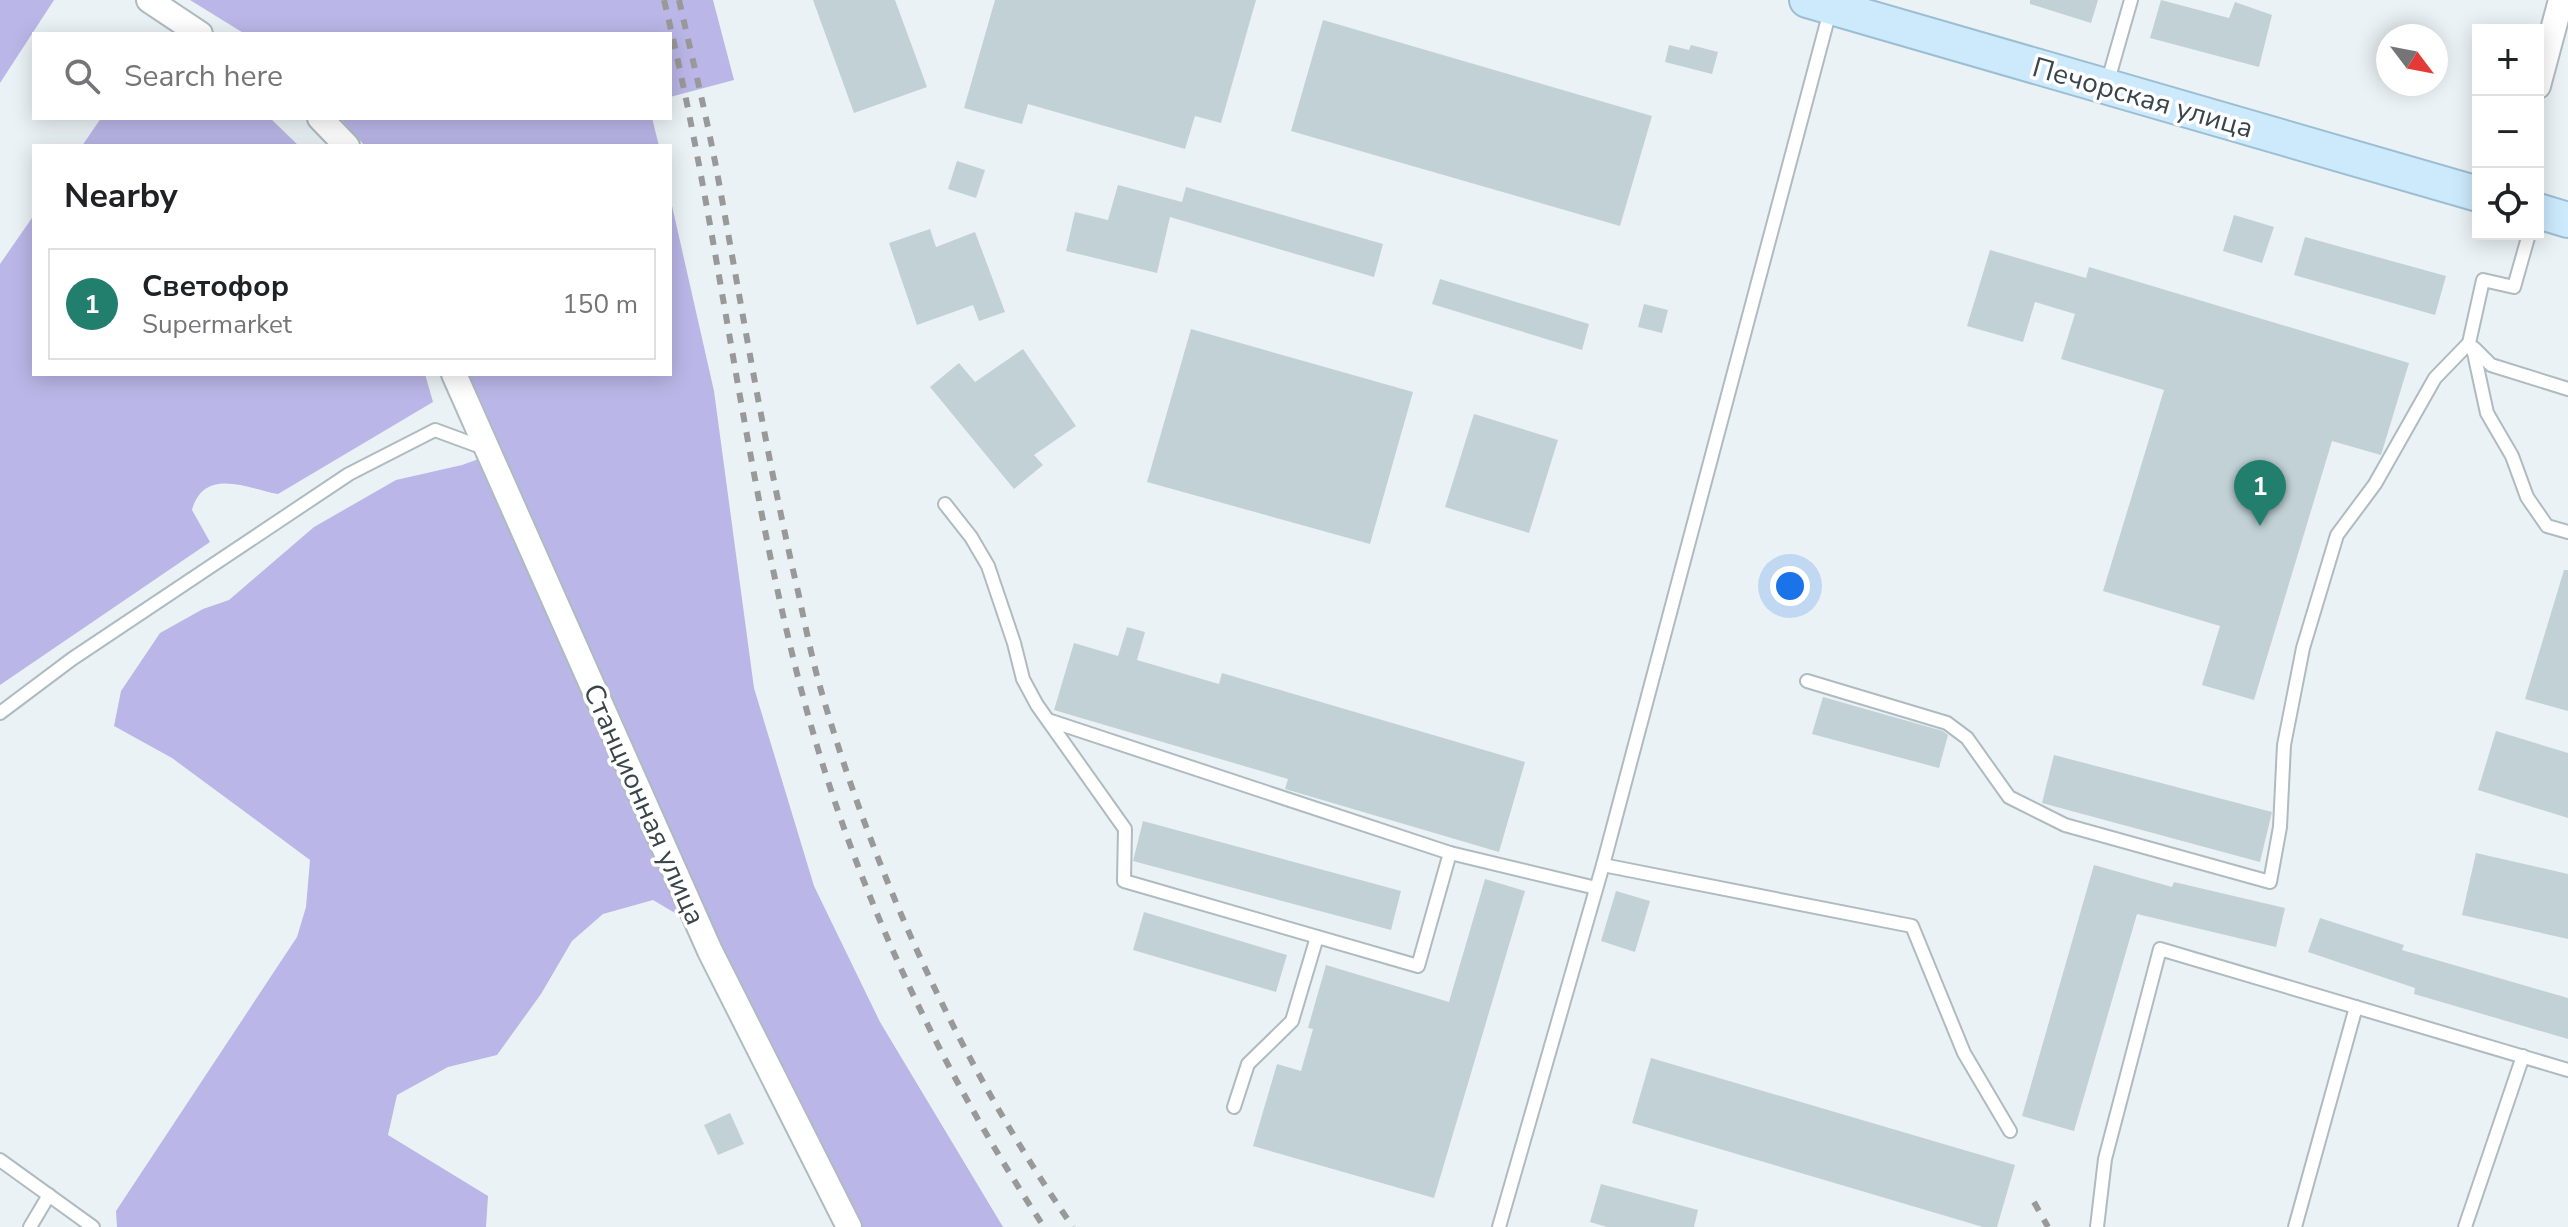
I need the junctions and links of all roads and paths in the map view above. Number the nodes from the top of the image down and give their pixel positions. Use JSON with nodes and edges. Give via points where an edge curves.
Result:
{"nodes":[{"id":1,"x":149,"y":0,"type":"edge"},
{"id":2,"x":2131,"y":0,"type":"edge"},
{"id":3,"x":2561,"y":0,"type":"edge"},
{"id":4,"x":1819,"y":4,"type":"edge"},
{"id":5,"x":197,"y":32,"type":"edge"},
{"id":6,"x":2544,"y":64,"type":"edge"},
{"id":7,"x":2106,"y":87,"type":"junction"},
{"id":8,"x":322,"y":120,"type":"edge"},
{"id":9,"x":345,"y":144,"type":"edge"},
{"id":10,"x":2472,"y":192,"type":"edge"},
{"id":11,"x":2544,"y":213,"type":"edge"},
{"id":12,"x":2568,"y":220,"type":"edge"},
{"id":13,"x":2527,"y":240,"type":"edge"},
{"id":14,"x":2469,"y":343,"type":"junction"},
{"id":15,"x":455,"y":376,"type":"edge"},
{"id":16,"x":2568,"y":389,"type":"edge"},
{"id":17,"x":487,"y":450,"type":"junction"},
{"id":18,"x":945,"y":504,"type":"dead end"},
{"id":19,"x":2568,"y":532,"type":"edge"},
{"id":20,"x":1807,"y":681,"type":"dead end"},
{"id":21,"x":0,"y":713,"type":"edge"},
{"id":22,"x":1051,"y":721,"type":"junction"},
{"id":23,"x":1450,"y":853,"type":"junction"},
{"id":24,"x":1603,"y":865,"type":"junction"},
{"id":25,"x":1596,"y":888,"type":"junction"},
{"id":26,"x":1317,"y":937,"type":"junction"},
{"id":27,"x":2356,"y":1007,"type":"junction"},
{"id":28,"x":2523,"y":1056,"type":"junction"},
{"id":29,"x":2568,"y":1070,"type":"edge"},
{"id":30,"x":1234,"y":1107,"type":"dead end"},
{"id":31,"x":2010,"y":1131,"type":"dead end"},
{"id":32,"x":0,"y":1160,"type":"edge"},
{"id":33,"x":49,"y":1195,"type":"junction"},
{"id":34,"x":30,"y":1227,"type":"edge"},
{"id":35,"x":93,"y":1227,"type":"edge"},
{"id":36,"x":849,"y":1227,"type":"edge"},
{"id":37,"x":1499,"y":1227,"type":"edge"},
{"id":38,"x":2097,"y":1227,"type":"edge"},
{"id":39,"x":2295,"y":1227,"type":"edge"},
{"id":40,"x":2465,"y":1227,"type":"edge"}],
"edges":[{"from":1,"to":5,"type":"street"},
{"from":2,"to":7,"type":"lane"},
{"from":3,"to":6,"type":"street"},
{"from":4,"to":7,"type":"street","name":"Печорская улица"},
{"from":4,"to":24,"type":"lane"},
{"from":7,"to":10,"type":"street","name":"Печорская улица"},
{"from":8,"to":9,"type":"street"},
{"from":11,"to":12,"type":"street"},
{"from":13,"to":14,"type":"lane","via":[[2514,287],[2483,280]]},
{"from":14,"to":16,"type":"lane","via":[[2491,365]]},
{"from":14,"to":19,"type":"lane","via":[[2487,413],[2512,456],[2527,497],[2547,526]]},
{"from":14,"to":20,"type":"lane","via":[[2435,378],[2375,484],[2337,535],[2303,648],[2284,745],[2280,827],[2270,882],[2065,825],[2009,797],[1967,738],[1947,723]]},
{"from":15,"to":17,"type":"street","name":"Станционная улица"},
{"from":17,"to":21,"type":"lane","via":[[435,430],[349,474]]},
{"from":17,"to":36,"type":"street","name":"Станционная улица","via":[[710,951]]},
{"from":18,"to":22,"type":"lane","via":[[988,566],[1023,679]]},
{"from":22,"to":23,"type":"lane"},
{"from":22,"to":26,"type":"lane","via":[[1125,829],[1124,881]]},
{"from":23,"to":25,"type":"lane"},
{"from":23,"to":26,"type":"lane","via":[[1418,966]]},
{"from":24,"to":25,"type":"lane"},
{"from":24,"to":31,"type":"lane","via":[[1912,926],[1964,1053]]},
{"from":25,"to":37,"type":"lane"},
{"from":26,"to":30,"type":"lane","via":[[1292,1021],[1248,1064]]},
{"from":27,"to":28,"type":"lane"},
{"from":27,"to":38,"type":"lane","via":[[2160,949],[2105,1159]]},
{"from":27,"to":39,"type":"lane"},
{"from":28,"to":29,"type":"lane"},
{"from":28,"to":40,"type":"lane"},
{"from":32,"to":33,"type":"lane"},
{"from":33,"to":34,"type":"lane"},
{"from":33,"to":35,"type":"lane"}]}
